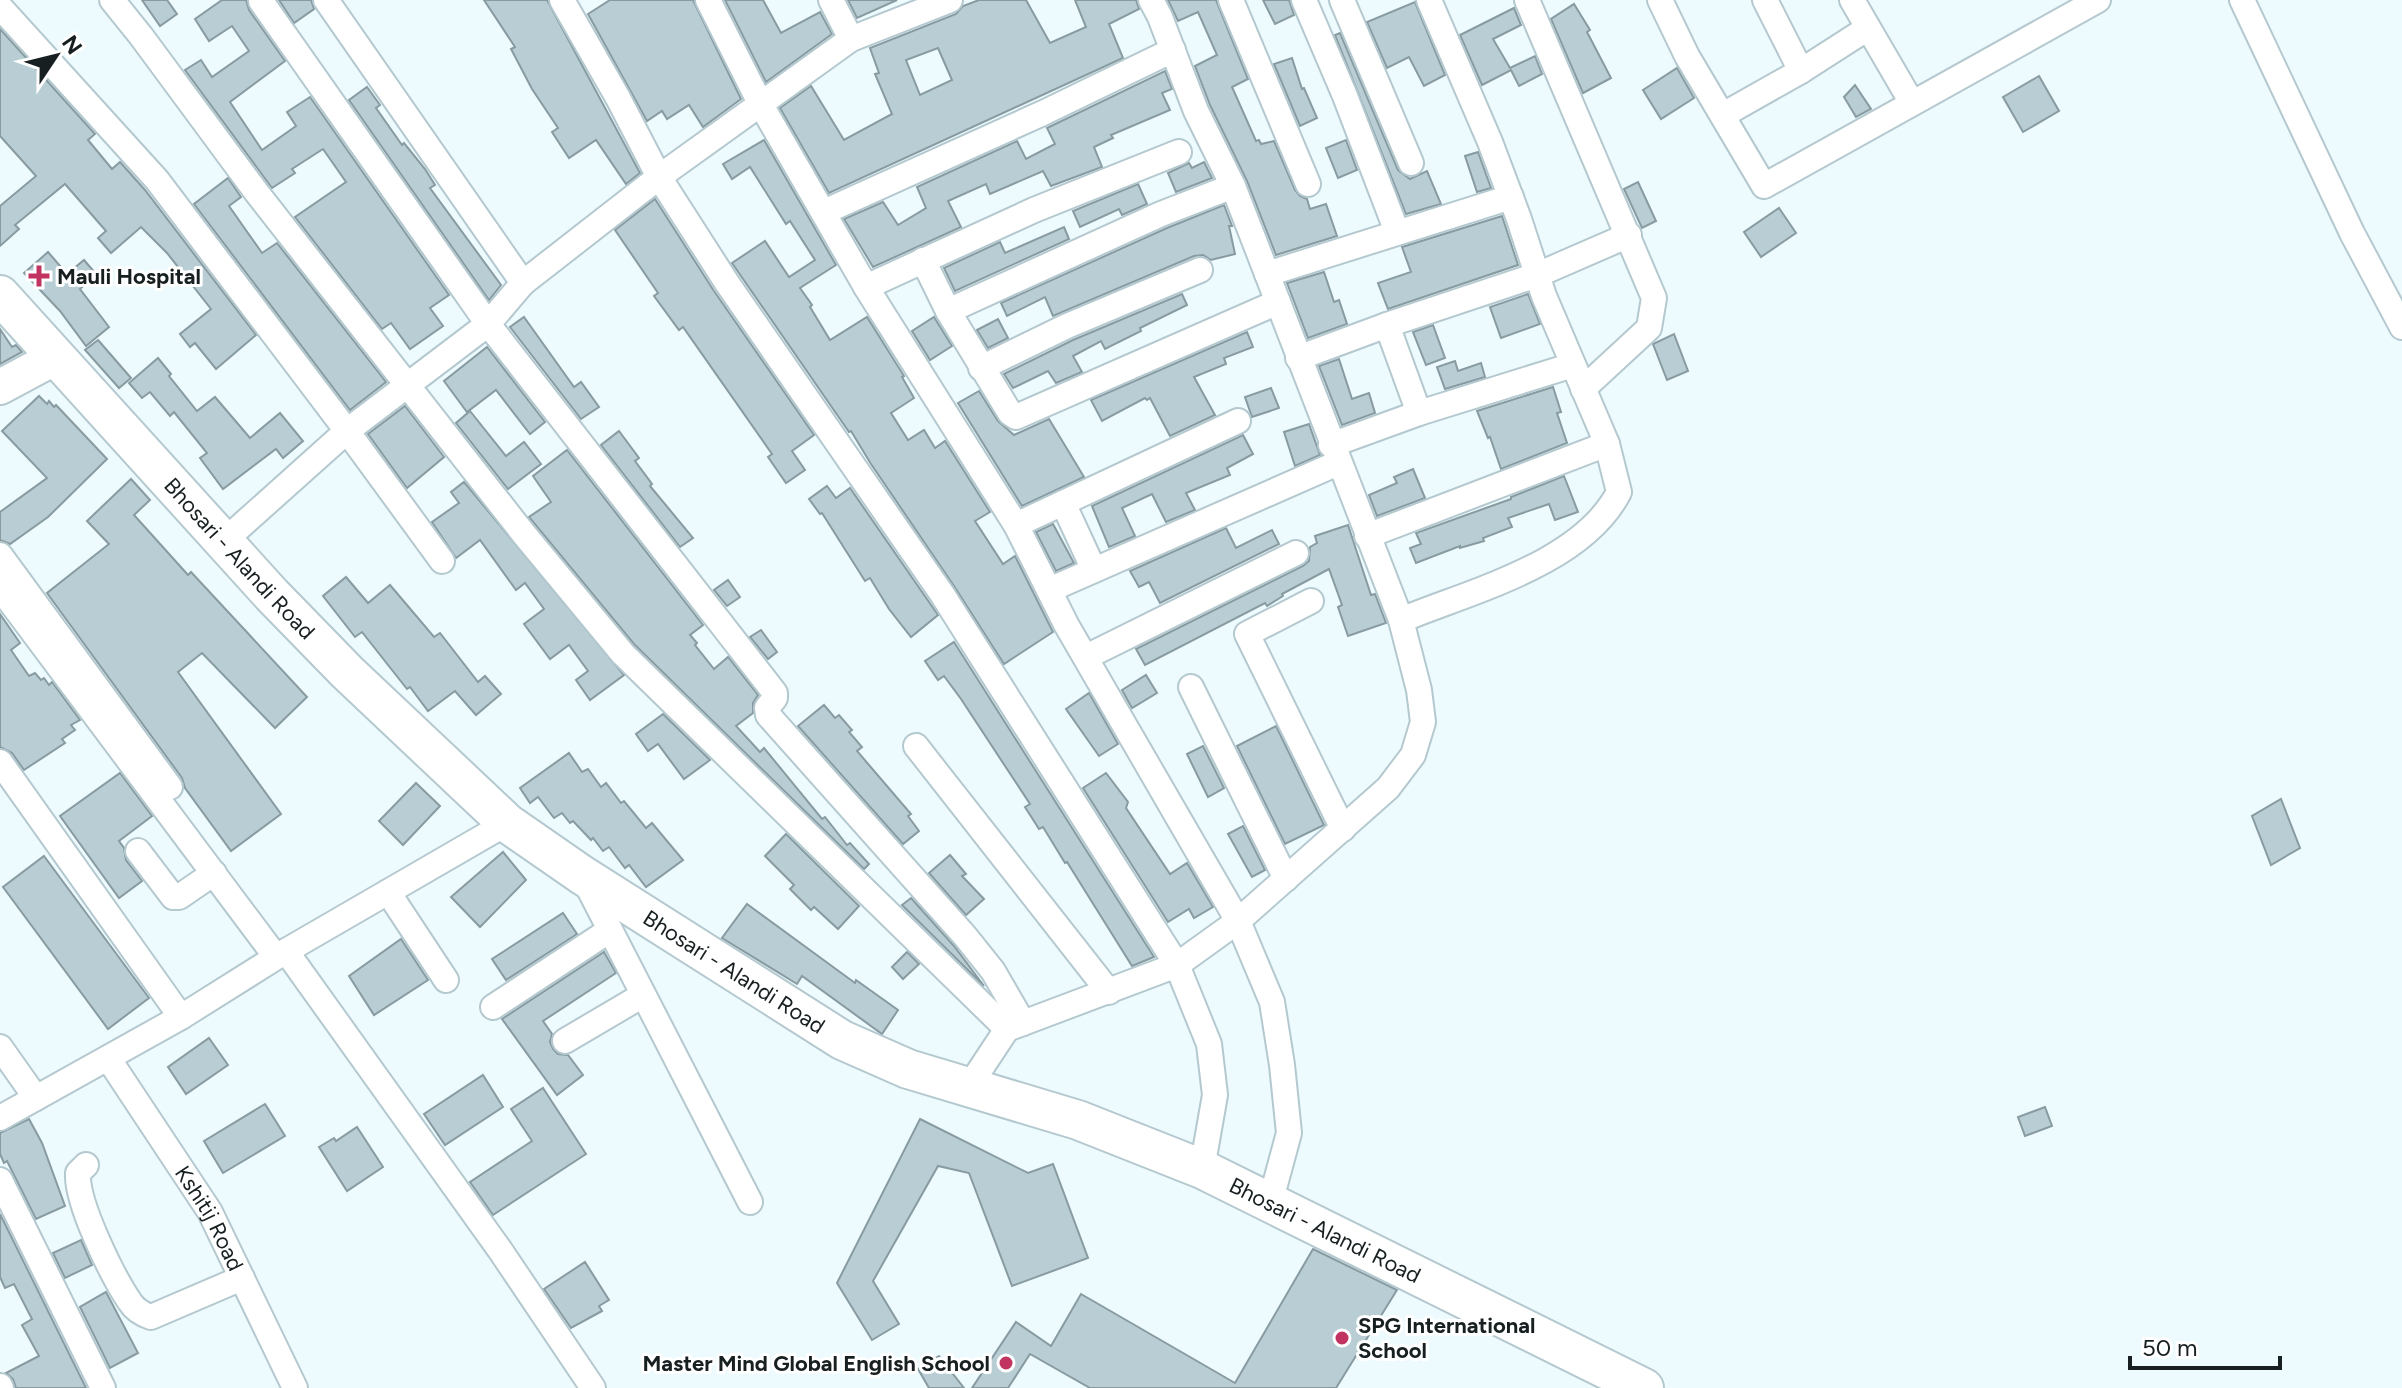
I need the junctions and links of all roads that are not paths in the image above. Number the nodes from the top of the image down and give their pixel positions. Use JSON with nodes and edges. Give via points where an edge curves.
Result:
{"nodes":[{"id":1,"x":112,"y":0,"type":"edge"},
{"id":2,"x":326,"y":0,"type":"edge"},
{"id":3,"x":562,"y":0,"type":"edge"},
{"id":4,"x":708,"y":0,"type":"edge"},
{"id":5,"x":831,"y":0,"type":"edge"},
{"id":6,"x":1151,"y":0,"type":"edge"},
{"id":7,"x":1231,"y":0,"type":"edge"},
{"id":8,"x":1304,"y":0,"type":"edge"},
{"id":9,"x":1342,"y":0,"type":"edge"},
{"id":10,"x":1429,"y":0,"type":"edge"},
{"id":11,"x":1527,"y":0,"type":"edge"},
{"id":12,"x":1660,"y":0,"type":"edge"},
{"id":13,"x":1765,"y":0,"type":"edge"},
{"id":14,"x":1852,"y":0,"type":"edge"},
{"id":15,"x":2098,"y":0,"type":"edge"},
{"id":16,"x":2242,"y":0,"type":"edge"},
{"id":17,"x":261,"y":1,"type":"edge"},
{"id":18,"x":937,"y":2,"type":"edge"},
{"id":19,"x":0,"y":7,"type":"edge"},
{"id":20,"x":1868,"y":28,"type":"junction"},
{"id":21,"x":851,"y":39,"type":"junction"},
{"id":22,"x":1173,"y":50,"type":"junction"},
{"id":23,"x":1801,"y":71,"type":"junction"},
{"id":24,"x":760,"y":103,"type":"junction"},
{"id":25,"x":1912,"y":103,"type":"junction"},
{"id":26,"x":1723,"y":115,"type":"junction"},
{"id":27,"x":1179,"y":152,"type":"dead end"},
{"id":28,"x":1411,"y":163,"type":"dead end"},
{"id":29,"x":659,"y":177,"type":"junction"},
{"id":30,"x":1308,"y":184,"type":"dead end"},
{"id":31,"x":1233,"y":186,"type":"junction"},
{"id":32,"x":1511,"y":197,"type":"junction"},
{"id":33,"x":824,"y":212,"type":"junction"},
{"id":34,"x":1397,"y":232,"type":"junction"},
{"id":35,"x":1629,"y":235,"type":"junction"},
{"id":36,"x":923,"y":260,"type":"junction"},
{"id":37,"x":1200,"y":270,"type":"dead end"},
{"id":38,"x":1267,"y":274,"type":"junction"},
{"id":39,"x":1537,"y":275,"type":"junction"},
{"id":40,"x":523,"y":283,"type":"junction"},
{"id":41,"x":866,"y":287,"type":"junction"},
{"id":42,"x":0,"y":295,"type":"edge"},
{"id":43,"x":1278,"y":302,"type":"junction"},
{"id":44,"x":948,"y":311,"type":"junction"},
{"id":45,"x":488,"y":324,"type":"junction"},
{"id":46,"x":1387,"y":325,"type":"junction"},
{"id":47,"x":2402,"y":327,"type":"edge"},
{"id":48,"x":56,"y":357,"type":"junction"},
{"id":49,"x":1298,"y":358,"type":"junction"},
{"id":50,"x":1573,"y":365,"type":"junction"},
{"id":51,"x":981,"y":368,"type":"junction"},
{"id":52,"x":406,"y":384,"type":"junction"},
{"id":53,"x":0,"y":387,"type":"edge"},
{"id":54,"x":1583,"y":389,"type":"junction"},
{"id":55,"x":1419,"y":413,"type":"junction"},
{"id":56,"x":1238,"y":421,"type":"dead end"},
{"id":57,"x":347,"y":431,"type":"junction"},
{"id":58,"x":1607,"y":444,"type":"junction"},
{"id":59,"x":1335,"y":454,"type":"junction"},
{"id":60,"x":1063,"y":503,"type":"junction"},
{"id":61,"x":1016,"y":525,"type":"junction"},
{"id":62,"x":1367,"y":536,"type":"junction"},
{"id":63,"x":223,"y":542,"type":"junction"},
{"id":64,"x":1296,"y":553,"type":"dead end"},
{"id":65,"x":0,"y":555,"type":"edge"},
{"id":66,"x":442,"y":561,"type":"dead end"},
{"id":67,"x":1094,"y":570,"type":"junction"},
{"id":68,"x":0,"y":588,"type":"edge"},
{"id":69,"x":1049,"y":590,"type":"junction"},
{"id":70,"x":1311,"y":601,"type":"dead end"},
{"id":71,"x":1401,"y":620,"type":"junction"},
{"id":72,"x":1086,"y":657,"type":"junction"},
{"id":73,"x":1191,"y":687,"type":"dead end"},
{"id":74,"x":916,"y":746,"type":"dead end"},
{"id":75,"x":0,"y":762,"type":"edge"},
{"id":76,"x":507,"y":823,"type":"junction"},
{"id":77,"x":1343,"y":829,"type":"junction"},
{"id":78,"x":138,"y":851,"type":"dead end"},
{"id":79,"x":214,"y":873,"type":"junction"},
{"id":80,"x":582,"y":875,"type":"junction"},
{"id":81,"x":1286,"y":879,"type":"junction"},
{"id":82,"x":388,"y":892,"type":"junction"},
{"id":83,"x":249,"y":896,"type":"dead end"},
{"id":84,"x":1238,"y":921,"type":"junction"},
{"id":85,"x":610,"y":930,"type":"junction"},
{"id":86,"x":281,"y":954,"type":"junction"},
{"id":87,"x":1177,"y":965,"type":"junction"},
{"id":88,"x":446,"y":980,"type":"dead end"},
{"id":89,"x":1109,"y":992,"type":"junction"},
{"id":90,"x":643,"y":995,"type":"junction"},
{"id":91,"x":493,"y":1007,"type":"dead end"},
{"id":92,"x":181,"y":1017,"type":"junction"},
{"id":93,"x":1015,"y":1026,"type":"junction"},
{"id":94,"x":565,"y":1041,"type":"dead end"},
{"id":95,"x":0,"y":1047,"type":"edge"},
{"id":96,"x":108,"y":1058,"type":"junction"},
{"id":97,"x":968,"y":1088,"type":"junction"},
{"id":98,"x":36,"y":1098,"type":"junction"},
{"id":99,"x":0,"y":1118,"type":"edge"},
{"id":100,"x":86,"y":1165,"type":"dead end"},
{"id":101,"x":1202,"y":1169,"type":"junction"},
{"id":102,"x":0,"y":1180,"type":"edge"},
{"id":103,"x":750,"y":1202,"type":"dead end"},
{"id":104,"x":1270,"y":1203,"type":"junction"},
{"id":105,"x":242,"y":1278,"type":"junction"},
{"id":106,"x":103,"y":1388,"type":"edge"},
{"id":107,"x":295,"y":1388,"type":"edge"},
{"id":108,"x":593,"y":1388,"type":"edge"},
{"id":109,"x":1644,"y":1388,"type":"edge"}],
"edges":[{"from":1,"to":52,"type":"street"},
{"from":2,"to":40,"type":"street"},
{"from":3,"to":29,"type":"street"},
{"from":4,"to":24,"type":"street"},
{"from":5,"to":21,"type":"street"},
{"from":6,"to":22,"type":"street"},
{"from":7,"to":30,"type":"street"},
{"from":8,"to":34,"type":"street"},
{"from":9,"to":28,"type":"street"},
{"from":10,"to":32,"type":"street"},
{"from":11,"to":35,"type":"street"},
{"from":12,"to":26,"type":"street"},
{"from":13,"to":23,"type":"street"},
{"from":14,"to":20,"type":"street"},
{"from":15,"to":25,"type":"street"},
{"from":16,"to":47,"type":"street"},
{"from":17,"to":45,"type":"street"},
{"from":18,"to":21,"type":"street"},
{"from":19,"to":57,"type":"street","via":[[157,180]]},
{"from":20,"to":23,"type":"street"},
{"from":20,"to":25,"type":"street"},
{"from":21,"to":24,"type":"street"},
{"from":22,"to":31,"type":"street"},
{"from":22,"to":33,"type":"street"},
{"from":23,"to":26,"type":"street"},
{"from":24,"to":29,"type":"street"},
{"from":24,"to":33,"type":"street"},
{"from":25,"to":26,"type":"street","via":[[1764,186]]},
{"from":27,"to":36,"type":"street"},
{"from":29,"to":40,"type":"street"},
{"from":29,"to":87,"type":"street","via":[[942,594]]},
{"from":31,"to":38,"type":"street"},
{"from":31,"to":44,"type":"street"},
{"from":32,"to":34,"type":"street"},
{"from":32,"to":39,"type":"street"},
{"from":33,"to":41,"type":"street"},
{"from":34,"to":38,"type":"street"},
{"from":35,"to":39,"type":"street"},
{"from":35,"to":54,"type":"street","via":[[1654,298],[1649,328]]},
{"from":36,"to":41,"type":"street"},
{"from":36,"to":44,"type":"street"},
{"from":37,"to":51,"type":"street"},
{"from":38,"to":43,"type":"street"},
{"from":39,"to":46,"type":"street"},
{"from":39,"to":50,"type":"street"},
{"from":40,"to":45,"type":"street"},
{"from":41,"to":61,"type":"street"},
{"from":42,"to":48,"type":"main road","name":"Bhosari - Alandi Road"},
{"from":43,"to":49,"type":"street"},
{"from":43,"to":51,"type":"street","via":[[1019,417],[1010,413]]},
{"from":44,"to":51,"type":"street"},
{"from":45,"to":52,"type":"street"},
{"from":45,"to":93,"type":"street","via":[[775,693],[768,715],[993,971]]},
{"from":46,"to":49,"type":"street"},
{"from":46,"to":55,"type":"street"},
{"from":48,"to":53,"type":"street"},
{"from":48,"to":63,"type":"main road","name":"Bhosari - Alandi Road"},
{"from":49,"to":59,"type":"street"},
{"from":50,"to":54,"type":"street"},
{"from":50,"to":55,"type":"street"},
{"from":52,"to":57,"type":"street"},
{"from":52,"to":93,"type":"street","via":[[623,654]]},
{"from":54,"to":58,"type":"street"},
{"from":55,"to":59,"type":"street"},
{"from":56,"to":60,"type":"street"},
{"from":57,"to":63,"type":"street"},
{"from":57,"to":66,"type":"street"},
{"from":58,"to":62,"type":"street"},
{"from":58,"to":71,"type":"street","via":[[1619,492],[1604,516],[1539,566]]},
{"from":59,"to":62,"type":"street"},
{"from":59,"to":67,"type":"street"},
{"from":60,"to":61,"type":"street"},
{"from":60,"to":67,"type":"street"},
{"from":61,"to":69,"type":"street"},
{"from":62,"to":71,"type":"street"},
{"from":63,"to":76,"type":"main road","name":"Bhosari - Alandi Road","via":[[347,672]]},
{"from":64,"to":72,"type":"street"},
{"from":65,"to":83,"type":"street"},
{"from":67,"to":69,"type":"street"},
{"from":68,"to":79,"type":"street"},
{"from":69,"to":72,"type":"street"},
{"from":70,"to":77,"type":"street","via":[[1247,634]]},
{"from":71,"to":77,"type":"street","via":[[1423,722],[1413,755],[1388,788]]},
{"from":72,"to":84,"type":"street"},
{"from":73,"to":81,"type":"street"},
{"from":74,"to":89,"type":"street"},
{"from":75,"to":92,"type":"street"},
{"from":76,"to":80,"type":"main road","name":"Bhosari - Alandi Road"},
{"from":76,"to":82,"type":"street"},
{"from":77,"to":81,"type":"street"},
{"from":78,"to":79,"type":"street","via":[[173,897]]},
{"from":79,"to":86,"type":"street"},
{"from":80,"to":85,"type":"street"},
{"from":80,"to":97,"type":"main road","name":"Bhosari - Alandi Road","via":[[842,1040]]},
{"from":81,"to":84,"type":"street"},
{"from":82,"to":86,"type":"street"},
{"from":82,"to":88,"type":"street"},
{"from":84,"to":87,"type":"street"},
{"from":84,"to":104,"type":"street","via":[[1272,1002],[1282,1065],[1289,1133]]},
{"from":85,"to":90,"type":"street"},
{"from":85,"to":91,"type":"street"},
{"from":86,"to":92,"type":"street"},
{"from":86,"to":108,"type":"street","via":[[500,1250]]},
{"from":87,"to":89,"type":"street"},
{"from":87,"to":101,"type":"street","via":[[1209,1044],[1215,1095]]},
{"from":89,"to":93,"type":"street"},
{"from":90,"to":94,"type":"street"},
{"from":90,"to":103,"type":"street"},
{"from":92,"to":96,"type":"street"},
{"from":93,"to":97,"type":"street"},
{"from":95,"to":98,"type":"street"},
{"from":96,"to":98,"type":"street"},
{"from":96,"to":105,"type":"street","name":"Kshitij Road","via":[[210,1212]]},
{"from":97,"to":101,"type":"main road","name":"Bhosari - Alandi Road","via":[[1078,1120]]},
{"from":98,"to":99,"type":"street"},
{"from":100,"to":105,"type":"street","via":[[78,1173],[82,1200],[131,1304],[143,1314],[151,1317]]},
{"from":101,"to":104,"type":"main road","name":"Bhosari - Alandi Road"},
{"from":102,"to":106,"type":"street"},
{"from":104,"to":109,"type":"main road","name":"Bhosari - Alandi Road"},
{"from":105,"to":107,"type":"street","name":"Kshitij Road"}]}
